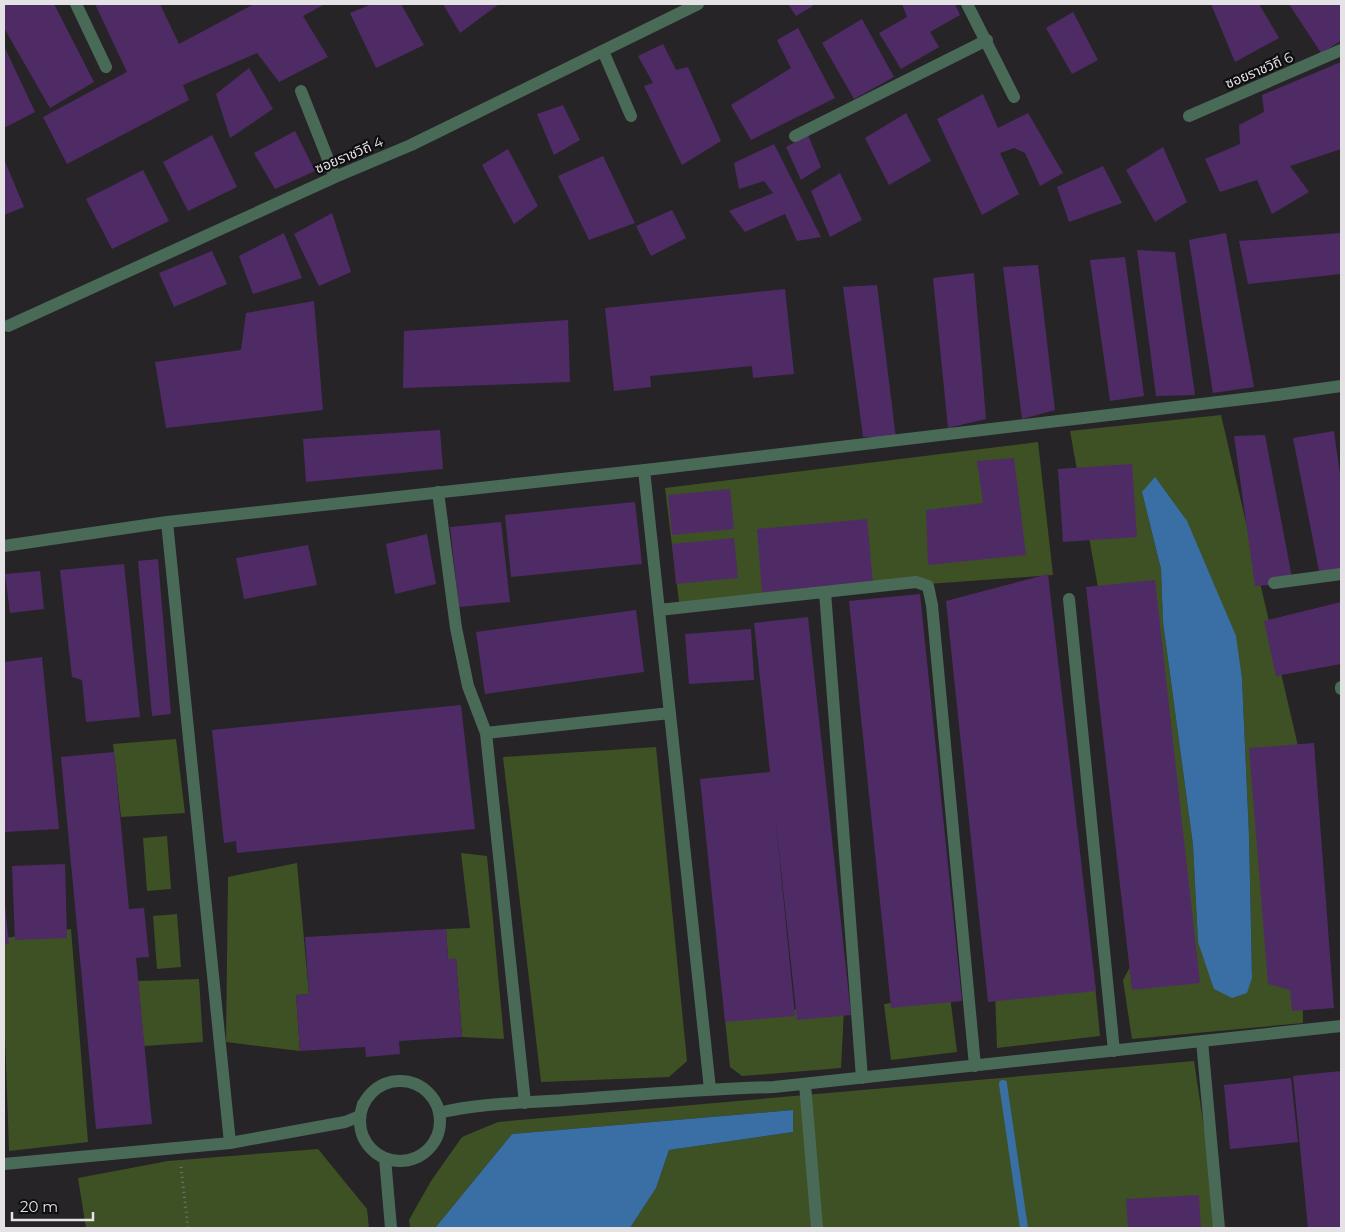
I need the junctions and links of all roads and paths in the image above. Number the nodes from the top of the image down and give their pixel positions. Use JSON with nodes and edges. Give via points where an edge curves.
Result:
{"nodes":[{"id":1,"x":76,"y":4,"type":"edge"},
{"id":2,"x":698,"y":4,"type":"edge"},
{"id":3,"x":967,"y":4,"type":"edge"},
{"id":4,"x":987,"y":40,"type":"junction"},
{"id":5,"x":603,"y":50,"type":"junction"},
{"id":6,"x":1341,"y":50,"type":"edge"},
{"id":7,"x":106,"y":67,"type":"dead end"},
{"id":8,"x":300,"y":91,"type":"dead end"},
{"id":9,"x":1014,"y":97,"type":"dead end"},
{"id":10,"x":631,"y":116,"type":"dead end"},
{"id":11,"x":1189,"y":116,"type":"dead end"},
{"id":12,"x":795,"y":136,"type":"dead end"},
{"id":13,"x":335,"y":177,"type":"junction"},
{"id":14,"x":8,"y":326,"type":"dead end"},
{"id":15,"x":1341,"y":386,"type":"edge"},
{"id":16,"x":644,"y":470,"type":"junction"},
{"id":17,"x":438,"y":492,"type":"junction"},
{"id":18,"x":167,"y":522,"type":"junction"},
{"id":19,"x":4,"y":546,"type":"edge"},
{"id":20,"x":1341,"y":574,"type":"edge"},
{"id":21,"x":1274,"y":584,"type":"dead end"},
{"id":22,"x":825,"y":592,"type":"junction"},
{"id":23,"x":1068,"y":599,"type":"dead end"},
{"id":24,"x":659,"y":610,"type":"junction"},
{"id":25,"x":670,"y":713,"type":"junction"},
{"id":26,"x":486,"y":733,"type":"junction"},
{"id":27,"x":1341,"y":1026,"type":"edge"},
{"id":28,"x":1202,"y":1041,"type":"junction"},
{"id":29,"x":1114,"y":1052,"type":"junction"},
{"id":30,"x":975,"y":1066,"type":"junction"},
{"id":31,"x":862,"y":1078,"type":"junction"},
{"id":32,"x":805,"y":1084,"type":"junction"},
{"id":33,"x":710,"y":1089,"type":"junction"},
{"id":34,"x":525,"y":1103,"type":"junction"},
{"id":35,"x":439,"y":1113,"type":"junction"},
{"id":36,"x":360,"y":1116,"type":"junction"},
{"id":37,"x":230,"y":1143,"type":"junction"},
{"id":38,"x":179,"y":1148,"type":"junction"},
{"id":39,"x":385,"y":1158,"type":"junction"},
{"id":40,"x":4,"y":1164,"type":"edge"},
{"id":41,"x":188,"y":1228,"type":"edge"},
{"id":42,"x":391,"y":1228,"type":"edge"},
{"id":43,"x":817,"y":1228,"type":"edge"},
{"id":44,"x":1220,"y":1228,"type":"edge"}],
"edges":[{"from":1,"to":7,"type":"street"},
{"from":2,"to":5,"type":"street","name":"ซอยราชวิถี 4"},
{"from":3,"to":4,"type":"street"},
{"from":4,"to":9,"type":"street"},
{"from":4,"to":12,"type":"street"},
{"from":5,"to":10,"type":"street"},
{"from":5,"to":13,"type":"street","name":"ซอยราชวิถี 4","via":[[411,145]]},
{"from":6,"to":11,"type":"street","name":"ซอยราชวิถี 6"},
{"from":8,"to":13,"type":"street"},
{"from":13,"to":14,"type":"street","name":"ซอยราชวิถี 4"},
{"from":15,"to":16,"type":"street"},
{"from":16,"to":17,"type":"street"},
{"from":16,"to":24,"type":"street"},
{"from":17,"to":18,"type":"street"},
{"from":17,"to":26,"type":"street","via":[[456,628],[468,686]]},
{"from":18,"to":19,"type":"street"},
{"from":18,"to":37,"type":"street"},
{"from":20,"to":21,"type":"street"},
{"from":22,"to":24,"type":"street"},
{"from":22,"to":30,"type":"street","via":[[916,582],[928,586]]},
{"from":22,"to":31,"type":"street"},
{"from":23,"to":29,"type":"street"},
{"from":24,"to":25,"type":"street"},
{"from":25,"to":26,"type":"street"},
{"from":25,"to":33,"type":"street"},
{"from":26,"to":34,"type":"street"},
{"from":27,"to":28,"type":"street"},
{"from":28,"to":29,"type":"street"},
{"from":28,"to":44,"type":"street"},
{"from":29,"to":30,"type":"street"},
{"from":30,"to":31,"type":"street"},
{"from":31,"to":32,"type":"street"},
{"from":32,"to":33,"type":"street"},
{"from":32,"to":43,"type":"street"},
{"from":33,"to":34,"type":"street"},
{"from":34,"to":35,"type":"street"},
{"from":35,"to":36,"type":"street","via":[[435,1101],[417,1084],[392,1081],[370,1093]]},
{"from":35,"to":39,"type":"street","via":[[437,1138],[430,1148],[410,1160]]},
{"from":36,"to":37,"type":"street","via":[[345,1122]]},
{"from":36,"to":39,"type":"street","via":[[360,1129],[365,1141]]},
{"from":37,"to":38,"type":"street"},
{"from":38,"to":40,"type":"street"},
{"from":38,"to":41,"type":"path"},
{"from":39,"to":42,"type":"street"}]}
